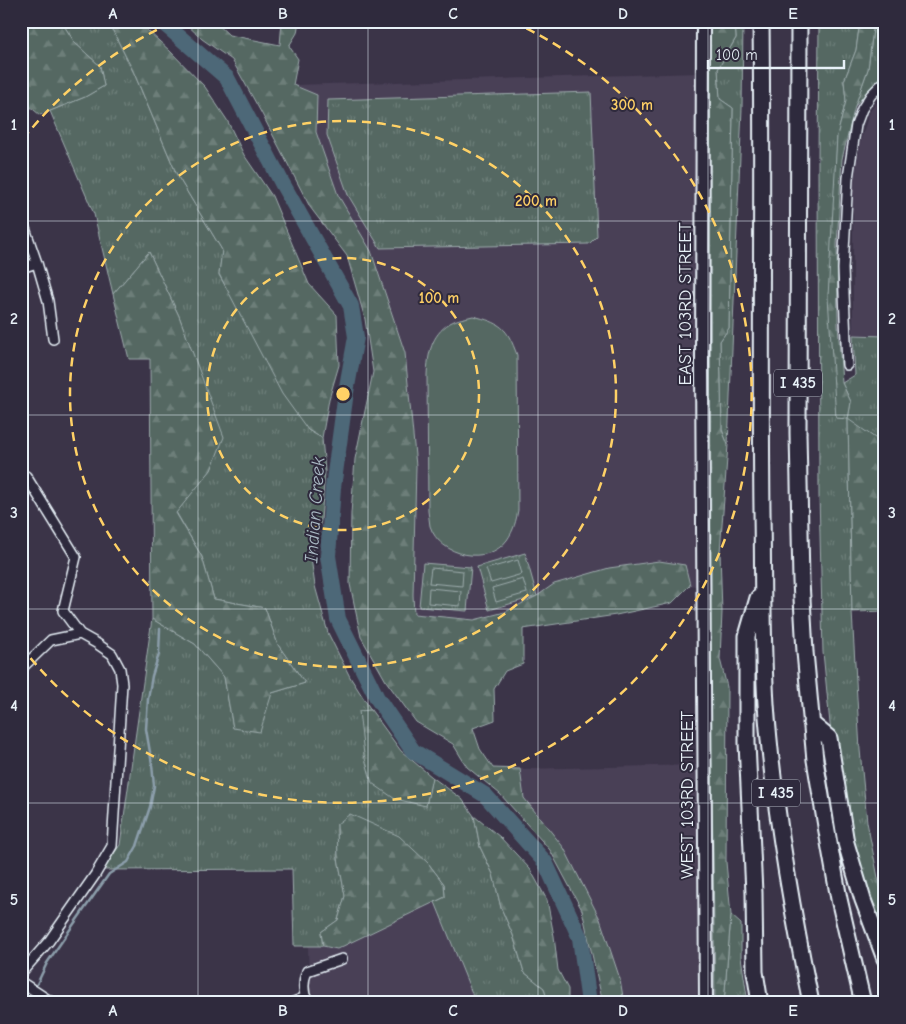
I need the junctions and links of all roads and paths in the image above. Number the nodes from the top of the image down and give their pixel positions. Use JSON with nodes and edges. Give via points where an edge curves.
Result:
{"nodes":[{"id":1,"x":703,"y":21,"type":"edge"},
{"id":2,"x":761,"y":21,"type":"edge"},
{"id":3,"x":799,"y":21,"type":"edge"},
{"id":4,"x":810,"y":21,"type":"edge"},
{"id":5,"x":798,"y":42,"type":"junction"},
{"id":6,"x":885,"y":81,"type":"edge"},
{"id":7,"x":21,"y":217,"type":"edge"},
{"id":8,"x":38,"y":263,"type":"junction"},
{"id":9,"x":21,"y":268,"type":"edge"},
{"id":10,"x":53,"y":339,"type":"dead end"},
{"id":11,"x":847,"y":365,"type":"dead end"},
{"id":12,"x":24,"y":475,"type":"edge"},
{"id":13,"x":763,"y":582,"type":"junction"},
{"id":14,"x":704,"y":586,"type":"joint"},
{"id":15,"x":80,"y":634,"type":"junction"},
{"id":16,"x":21,"y":675,"type":"edge"},
{"id":17,"x":811,"y":723,"type":"junction"},
{"id":18,"x":342,"y":959,"type":"dead end"},
{"id":19,"x":885,"y":960,"type":"edge"},
{"id":20,"x":21,"y":973,"type":"edge"},
{"id":21,"x":21,"y":982,"type":"edge"},
{"id":22,"x":307,"y":1000,"type":"edge"},
{"id":23,"x":53,"y":1003,"type":"edge"},
{"id":24,"x":291,"y":1003,"type":"edge"},
{"id":25,"x":706,"y":1003,"type":"edge"},
{"id":26,"x":760,"y":1003,"type":"edge"},
{"id":27,"x":811,"y":1003,"type":"edge"},
{"id":28,"x":864,"y":1003,"type":"edge"}],
"edges":[{"from":1,"to":14,"type":"street","name":"EAST 103RD STREET"},
{"from":2,"to":13,"type":"highway","number":"I 435"},
{"from":3,"to":5,"type":"highway","number":"I 435"},
{"from":4,"to":5,"type":"highway"},
{"from":5,"to":17,"type":"highway","number":"I 435","via":[[800,561]]},
{"from":6,"to":11,"type":"street","via":[[862,109],[854,132],[843,268]]},
{"from":7,"to":8,"type":"street"},
{"from":8,"to":9,"type":"street"},
{"from":8,"to":10,"type":"street"},
{"from":12,"to":15,"type":"street","via":[[76,557],[64,612]]},
{"from":13,"to":26,"type":"highway","via":[[747,636],[747,743],[755,972]]},
{"from":13,"to":27,"type":"highway","number":"I 435","via":[[770,747],[794,916]]},
{"from":14,"to":25,"type":"street","name":"WEST 103RD STREET"},
{"from":15,"to":16,"type":"street","via":[[51,640],[23,667]]},
{"from":15,"to":20,"type":"street","via":[[112,654],[120,669],[122,684],[112,846],[49,941]]},
{"from":17,"to":19,"type":"highway","via":[[830,738],[846,843]]},
{"from":17,"to":28,"type":"highway","number":"I 435","via":[[839,899]]},
{"from":18,"to":22,"type":"street","via":[[307,972],[304,979]]},
{"from":21,"to":23,"type":"street"},
{"from":22,"to":24,"type":"street"}]}
